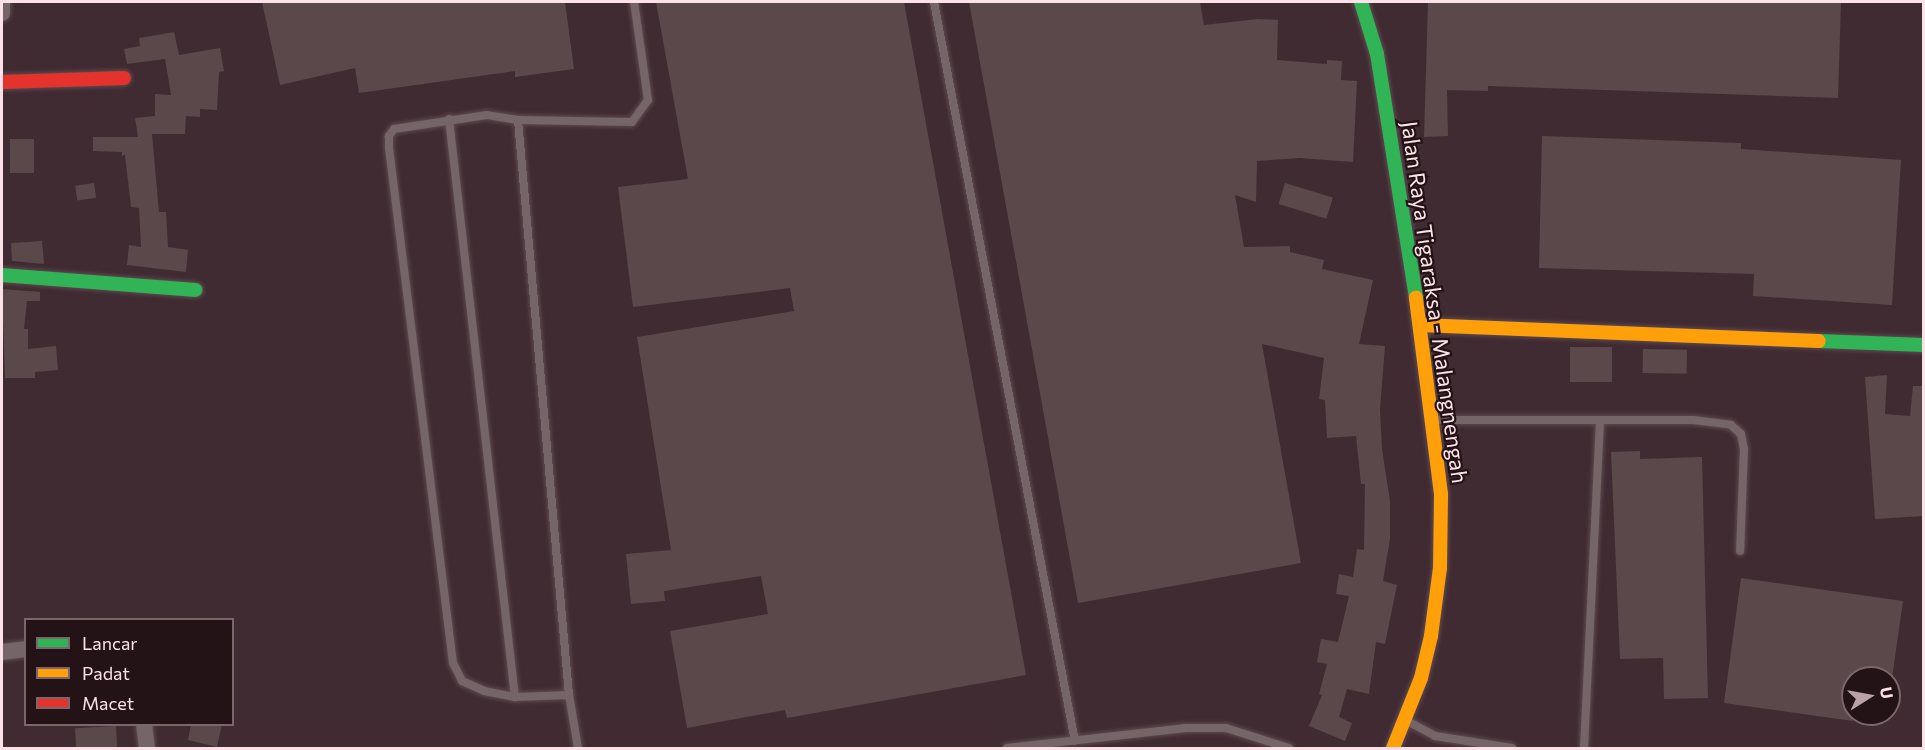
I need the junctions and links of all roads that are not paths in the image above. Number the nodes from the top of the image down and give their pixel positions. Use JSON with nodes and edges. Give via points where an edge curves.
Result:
{"nodes":[{"id":1,"x":2,"y":2,"type":"edge"},
{"id":2,"x":634,"y":2,"type":"edge"},
{"id":3,"x":934,"y":2,"type":"edge"},
{"id":4,"x":1361,"y":2,"type":"edge"},
{"id":5,"x":2,"y":13,"type":"edge"},
{"id":6,"x":124,"y":78,"type":"dead end"},
{"id":7,"x":2,"y":81,"type":"edge"},
{"id":8,"x":449,"y":119,"type":"junction"},
{"id":9,"x":518,"y":120,"type":"junction"},
{"id":10,"x":2,"y":275,"type":"edge"},
{"id":11,"x":195,"y":290,"type":"dead end"},
{"id":12,"x":1420,"y":325,"type":"junction"},
{"id":13,"x":1923,"y":345,"type":"edge"},
{"id":14,"x":1434,"y":420,"type":"junction"},
{"id":15,"x":1600,"y":420,"type":"junction"},
{"id":16,"x":1740,"y":551,"type":"dead end"},
{"id":17,"x":24,"y":649,"type":"edge"},
{"id":18,"x":2,"y":652,"type":"edge"},
{"id":19,"x":569,"y":695,"type":"junction"},
{"id":20,"x":515,"y":697,"type":"junction"},
{"id":21,"x":1404,"y":720,"type":"junction"},
{"id":22,"x":144,"y":726,"type":"edge"},
{"id":23,"x":1075,"y":741,"type":"junction"},
{"id":24,"x":147,"y":748,"type":"edge"},
{"id":25,"x":578,"y":748,"type":"edge"},
{"id":26,"x":1007,"y":748,"type":"edge"},
{"id":27,"x":1289,"y":748,"type":"edge"},
{"id":28,"x":1393,"y":748,"type":"edge"},
{"id":29,"x":1512,"y":748,"type":"edge"},
{"id":30,"x":1584,"y":748,"type":"edge"}],
"edges":[{"from":1,"to":5,"type":"street"},
{"from":2,"to":9,"type":"lane","via":[[648,100],[632,122]]},
{"from":3,"to":23,"type":"lane"},
{"from":4,"to":12,"type":"street","name":"Jalan Raya Tigaraksa - Malangnengah","via":[[1377,54]]},
{"from":6,"to":7,"type":"street"},
{"from":8,"to":9,"type":"lane","via":[[488,115]]},
{"from":8,"to":20,"type":"lane"},
{"from":8,"to":20,"type":"lane","via":[[394,129],[389,136],[389,148],[453,663],[462,681],[484,691]]},
{"from":9,"to":19,"type":"lane"},
{"from":10,"to":11,"type":"street"},
{"from":12,"to":13,"type":"street"},
{"from":12,"to":14,"type":"street","name":"Jalan Raya Tigaraksa - Malangnengah"},
{"from":14,"to":15,"type":"lane"},
{"from":14,"to":21,"type":"street","name":"Jalan Raya Tigaraksa - Malangnengah","via":[[1441,494],[1440,568],[1431,636],[1421,678]]},
{"from":15,"to":16,"type":"lane","via":[[1693,420],[1731,425],[1741,434],[1744,449]]},
{"from":15,"to":30,"type":"lane"},
{"from":17,"to":18,"type":"street"},
{"from":19,"to":20,"type":"lane"},
{"from":19,"to":25,"type":"lane"},
{"from":21,"to":28,"type":"street","name":"Jalan Raya Tigaraksa - Malangnengah"},
{"from":21,"to":29,"type":"lane","via":[[1435,736]]},
{"from":22,"to":24,"type":"street"},
{"from":23,"to":26,"type":"lane"},
{"from":23,"to":27,"type":"lane","via":[[1184,728],[1226,728]]}]}
